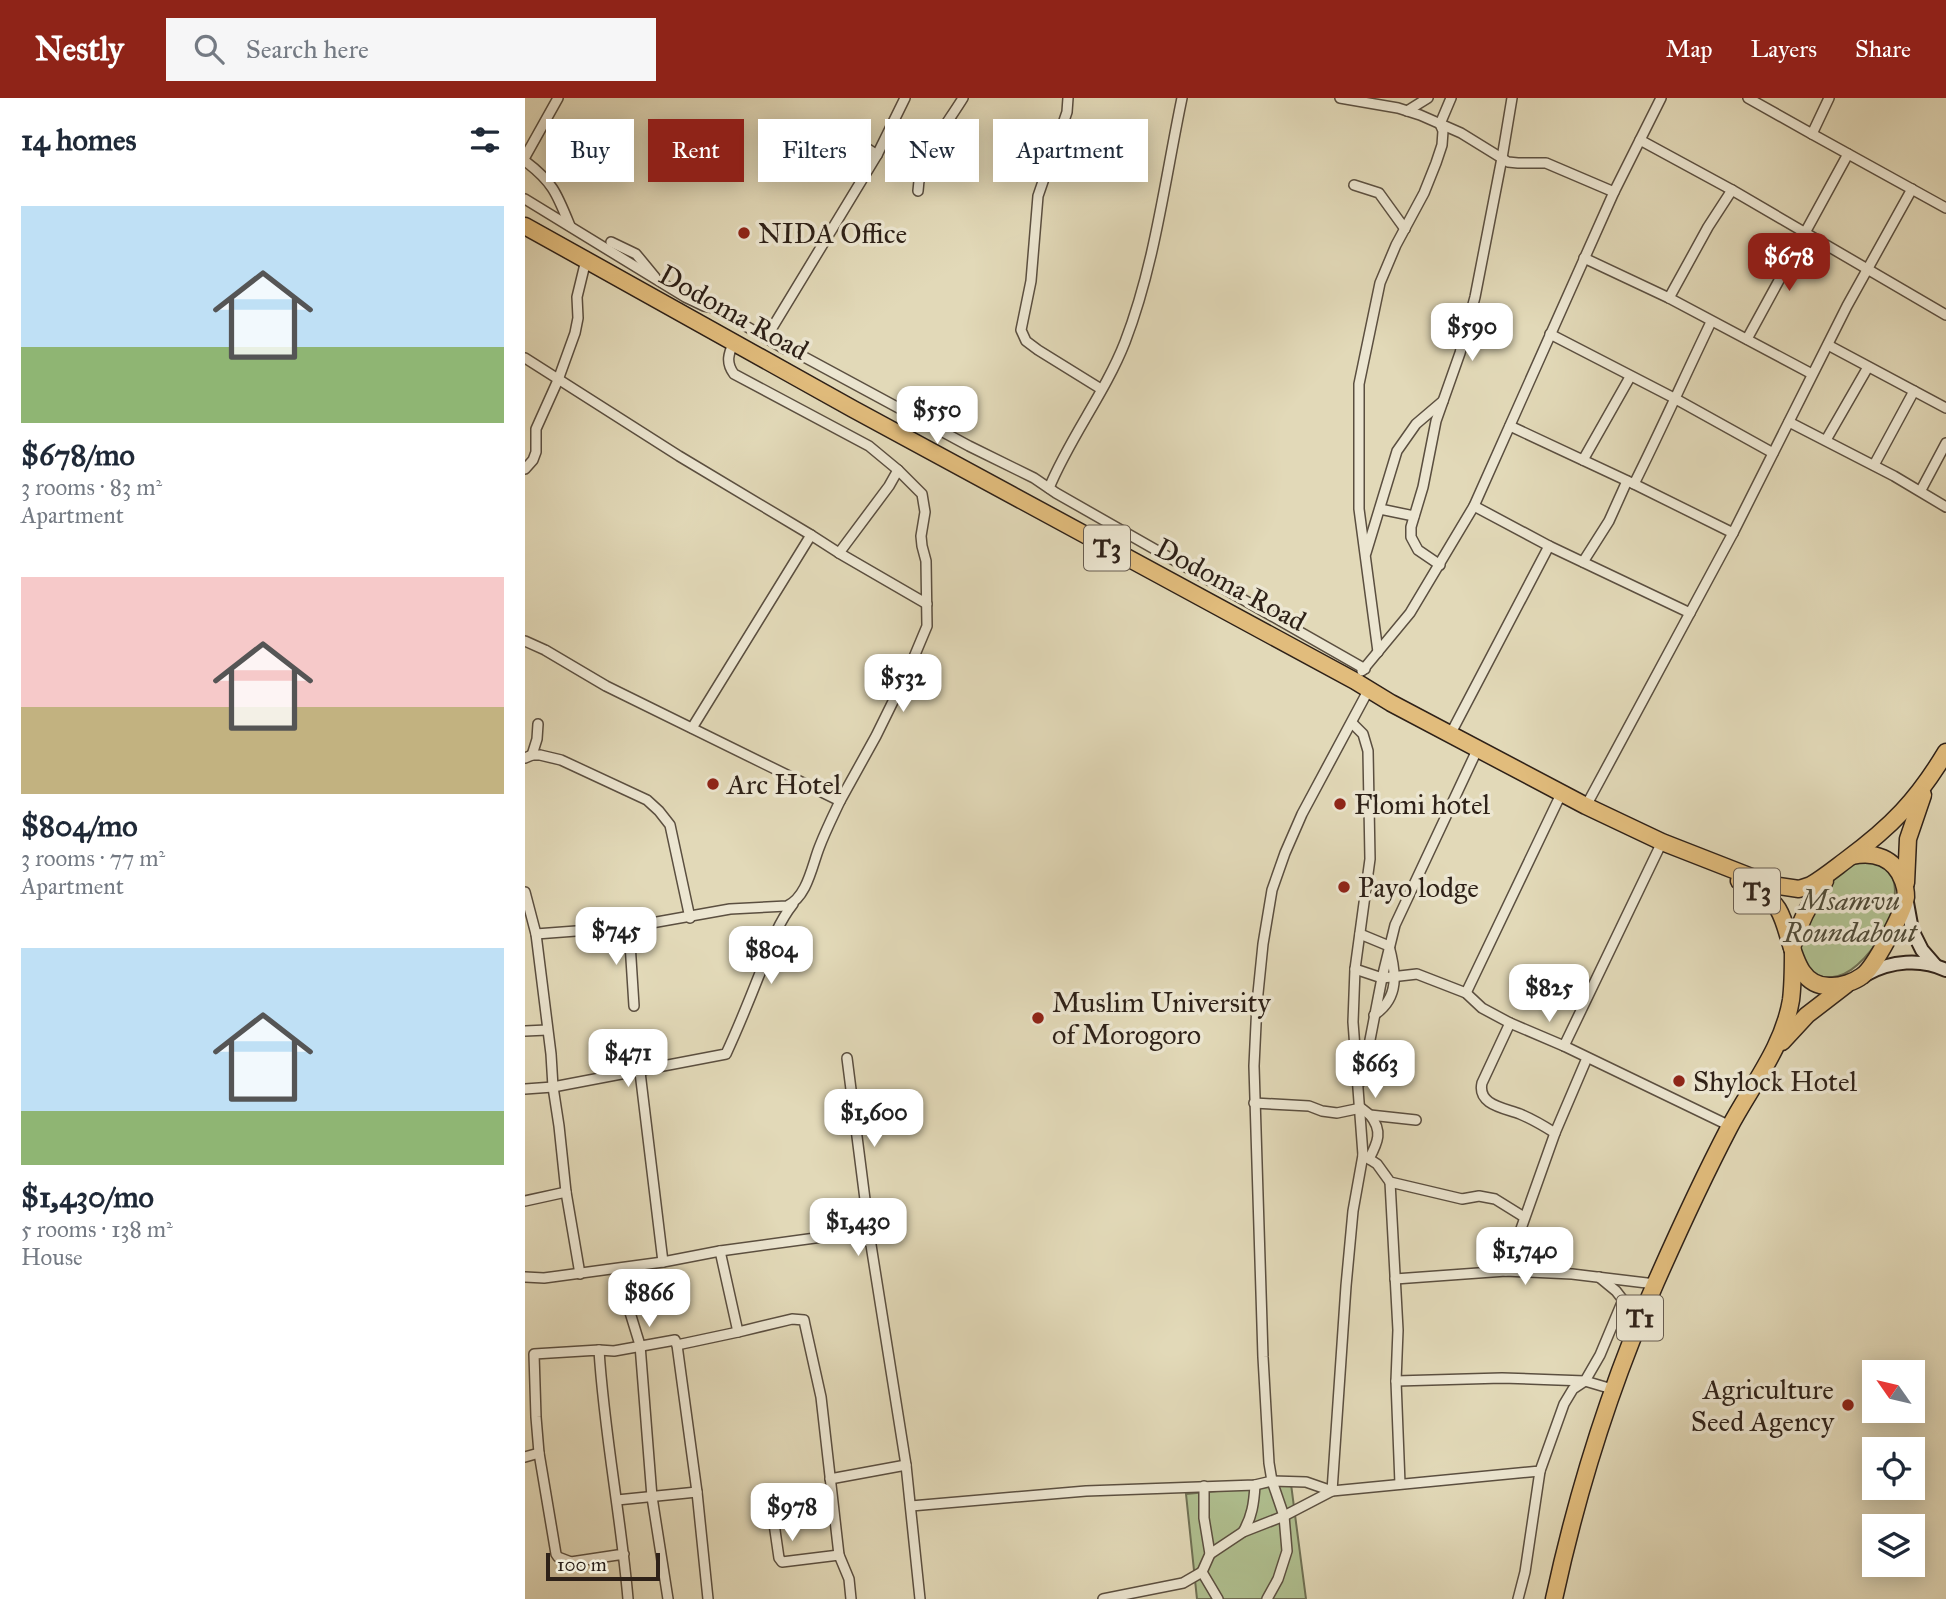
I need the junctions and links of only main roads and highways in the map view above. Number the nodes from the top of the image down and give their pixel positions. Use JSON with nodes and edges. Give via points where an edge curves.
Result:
{"nodes":[{"id":1,"x":525,"y":226,"type":"edge"},
{"id":2,"x":1946,"y":752,"type":"edge"},
{"id":3,"x":1927,"y":783,"type":"junction"},
{"id":4,"x":1696,"y":856,"type":"junction"},
{"id":5,"x":1845,"y":861,"type":"junction"},
{"id":6,"x":1906,"y":893,"type":"junction"},
{"id":7,"x":1793,"y":950,"type":"junction"},
{"id":8,"x":1940,"y":967,"type":"edge"},
{"id":9,"x":1858,"y":978,"type":"junction"},
{"id":10,"x":1772,"y":1055,"type":"junction"},
{"id":11,"x":1554,"y":1599,"type":"edge"}],
"edges":[{"from":1,"to":4,"type":"highway","name":"Dodoma Road","number":"T3","via":[[853,409],[1363,680],[1391,703],[1585,806]]},
{"from":2,"to":3,"type":"highway","number":"T1"},
{"from":3,"to":5,"type":"highway","number":"T1","via":[[1892,823]]},
{"from":3,"to":6,"type":"highway","number":"T1","via":[[1909,839]]},
{"from":4,"to":5,"type":"highway","name":"Dodoma Road","number":"T3","via":[[1782,888],[1799,889]]},
{"from":4,"to":7,"type":"highway","name":"Dodoma Road","number":"T3","via":[[1767,897],[1778,909]]},
{"from":5,"to":6,"type":"highway","via":[[1867,854],[1886,859],[1899,871]]},
{"from":5,"to":7,"type":"highway","number":"T1","via":[[1809,903]]},
{"from":6,"to":8,"type":"main road","via":[[1912,930],[1922,950]]},
{"from":6,"to":9,"type":"highway","number":"T1","via":[[1892,931]]},
{"from":7,"to":9,"type":"highway","via":[[1804,973],[1816,983],[1833,986]]},
{"from":7,"to":10,"type":"highway","number":"T1","via":[[1787,1017]]},
{"from":8,"to":9,"type":"main road","via":[[1903,962]]},
{"from":9,"to":10,"type":"highway","number":"T1","via":[[1808,1015]]},
{"from":10,"to":11,"type":"highway","number":"T1","via":[[1689,1208],[1612,1389],[1574,1512]]}]}
